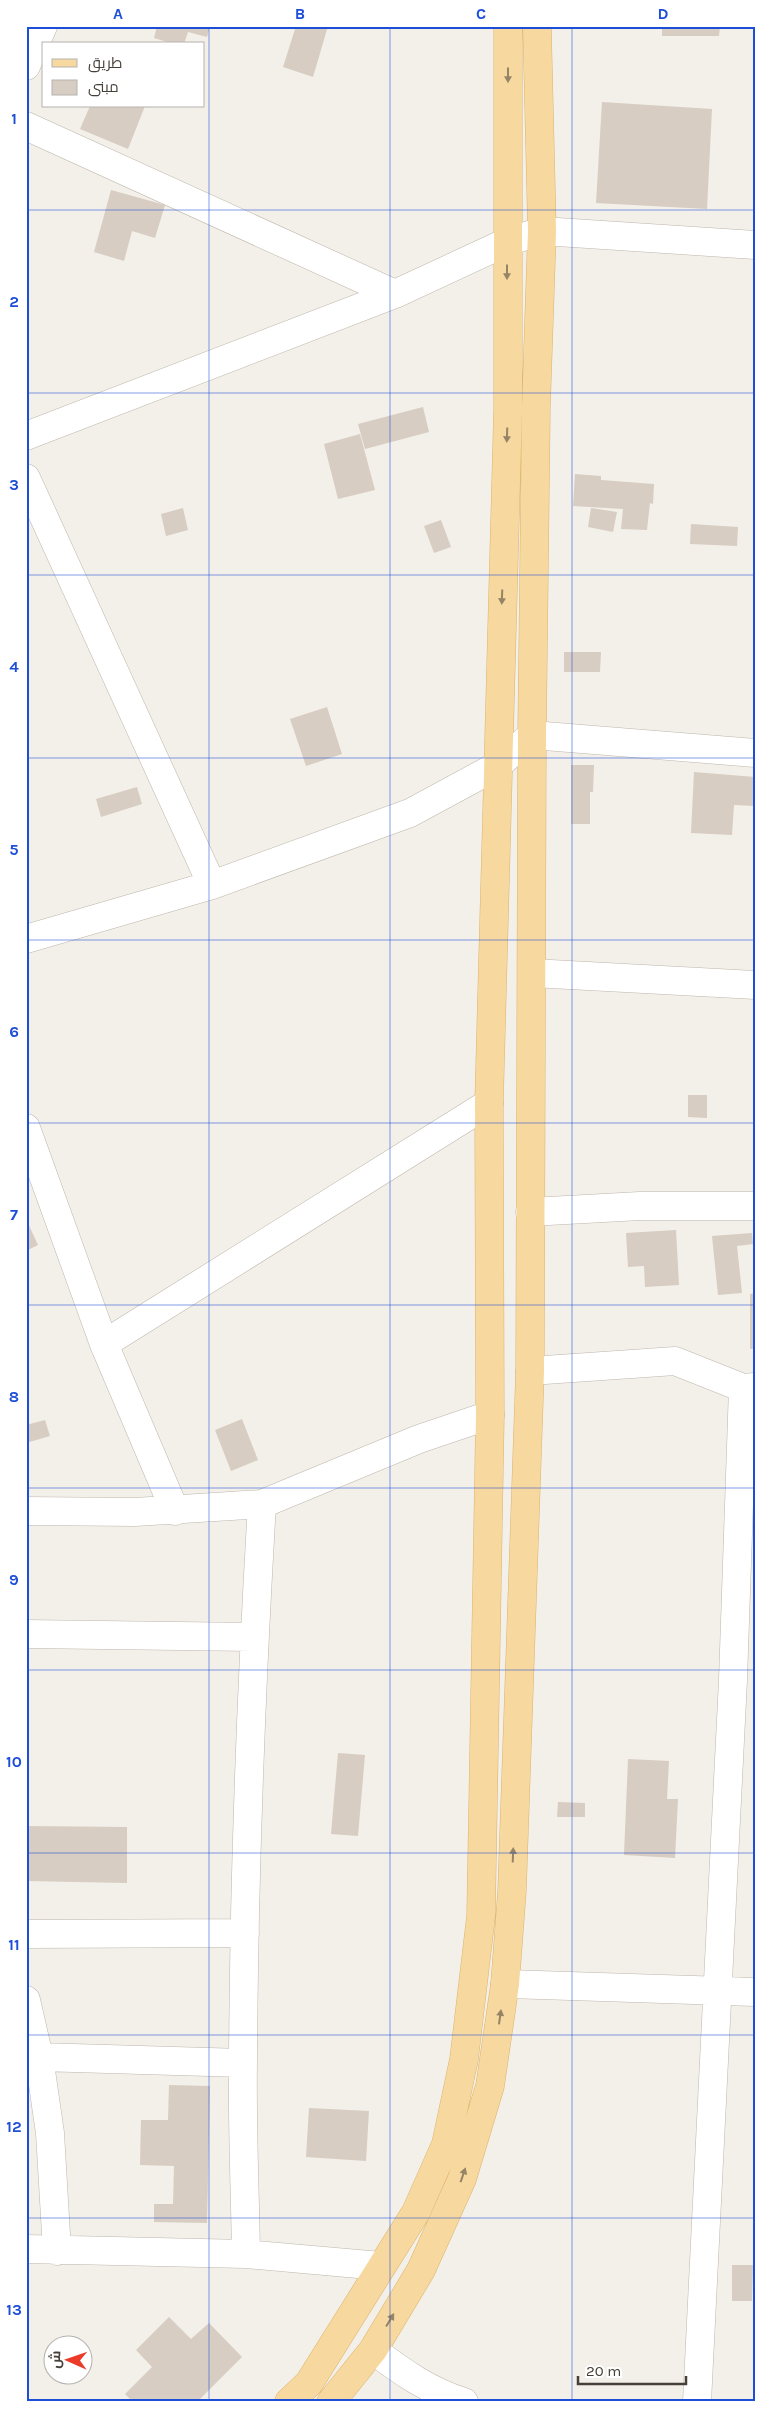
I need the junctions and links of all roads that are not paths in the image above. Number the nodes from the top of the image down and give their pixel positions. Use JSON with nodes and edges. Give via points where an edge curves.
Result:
{"nodes":[{"id":1,"x":43,"y":26,"type":"edge"},
{"id":2,"x":504,"y":28,"type":"edge"},
{"id":3,"x":537,"y":37,"type":"edge"},
{"id":4,"x":26,"y":66,"type":"edge"},
{"id":5,"x":26,"y":126,"type":"edge"},
{"id":6,"x":542,"y":231,"type":"junction"},
{"id":7,"x":507,"y":242,"type":"junction"},
{"id":8,"x":755,"y":245,"type":"edge"},
{"id":9,"x":394,"y":294,"type":"junction"},
{"id":10,"x":26,"y":436,"type":"edge"},
{"id":11,"x":26,"y":478,"type":"edge"},
{"id":12,"x":532,"y":735,"type":"junction"},
{"id":13,"x":755,"y":752,"type":"edge"},
{"id":14,"x":497,"y":766,"type":"junction"},
{"id":15,"x":212,"y":885,"type":"junction"},
{"id":16,"x":26,"y":939,"type":"edge"},
{"id":17,"x":532,"y":973,"type":"junction"},
{"id":18,"x":755,"y":985,"type":"edge"},
{"id":19,"x":489,"y":1103,"type":"junction"},
{"id":20,"x":26,"y":1128,"type":"edge"},
{"id":21,"x":755,"y":1206,"type":"edge"},
{"id":22,"x":530,"y":1212,"type":"junction"},
{"id":23,"x":104,"y":1344,"type":"junction"},
{"id":24,"x":530,"y":1371,"type":"junction"},
{"id":25,"x":749,"y":1388,"type":"edge"},
{"id":26,"x":490,"y":1415,"type":"junction"},
{"id":27,"x":262,"y":1504,"type":"junction"},
{"id":28,"x":26,"y":1511,"type":"edge"},
{"id":29,"x":175,"y":1511,"type":"junction"},
{"id":30,"x":26,"y":1634,"type":"edge"},
{"id":31,"x":254,"y":1637,"type":"junction"},
{"id":32,"x":245,"y":1933,"type":"junction"},
{"id":33,"x":26,"y":1934,"type":"edge"},
{"id":34,"x":505,"y":1984,"type":"junction"},
{"id":35,"x":719,"y":1991,"type":"junction"},
{"id":36,"x":755,"y":1992,"type":"edge"},
{"id":37,"x":26,"y":2000,"type":"edge"},
{"id":38,"x":38,"y":2057,"type":"junction"},
{"id":39,"x":242,"y":2063,"type":"junction"},
{"id":40,"x":26,"y":2250,"type":"edge"},
{"id":41,"x":57,"y":2251,"type":"junction"},
{"id":42,"x":246,"y":2254,"type":"junction"},
{"id":43,"x":382,"y":2266,"type":"junction"},
{"id":44,"x":373,"y":2350,"type":"junction"},
{"id":45,"x":289,"y":2402,"type":"edge"},
{"id":46,"x":331,"y":2402,"type":"edge"},
{"id":47,"x":464,"y":2402,"type":"edge"},
{"id":48,"x":697,"y":2402,"type":"edge"}],
"edges":[{"from":1,"to":4,"type":"street"},
{"from":2,"to":3,"type":"street"},
{"from":2,"to":7,"type":"main road","one_way":true},
{"from":3,"to":6,"type":"main road"},
{"from":5,"to":9,"type":"street"},
{"from":6,"to":7,"type":"street"},
{"from":6,"to":8,"type":"street"},
{"from":6,"to":12,"type":"main road"},
{"from":7,"to":9,"type":"street"},
{"from":7,"to":14,"type":"main road","one_way":true,"via":[[508,409]]},
{"from":9,"to":10,"type":"street"},
{"from":11,"to":15,"type":"street"},
{"from":12,"to":13,"type":"street"},
{"from":12,"to":14,"type":"street"},
{"from":12,"to":17,"type":"main road"},
{"from":14,"to":15,"type":"street","via":[[410,814]]},
{"from":14,"to":19,"type":"main road"},
{"from":15,"to":16,"type":"street"},
{"from":17,"to":18,"type":"street"},
{"from":17,"to":22,"type":"main road"},
{"from":19,"to":23,"type":"street"},
{"from":19,"to":26,"type":"main road"},
{"from":20,"to":23,"type":"street"},
{"from":21,"to":22,"type":"street","via":[[640,1206]]},
{"from":22,"to":24,"type":"main road"},
{"from":23,"to":29,"type":"street"},
{"from":24,"to":25,"type":"street","via":[[676,1361]]},
{"from":34,"to":24,"type":"main road","one_way":true,"via":[[512,1891]]},
{"from":25,"to":35,"type":"street"},
{"from":26,"to":27,"type":"street","via":[[419,1440]]},
{"from":26,"to":43,"type":"main road","via":[[481,1916],[464,2059],[446,2144],[416,2212]]},
{"from":27,"to":29,"type":"street"},
{"from":27,"to":31,"type":"street"},
{"from":28,"to":29,"type":"street"},
{"from":30,"to":31,"type":"street"},
{"from":31,"to":32,"type":"street"},
{"from":32,"to":33,"type":"street"},
{"from":32,"to":39,"type":"street"},
{"from":34,"to":35,"type":"street"},
{"from":44,"to":34,"type":"main road","one_way":true,"via":[[420,2270],[462,2179],[490,2086]]},
{"from":35,"to":36,"type":"street"},
{"from":35,"to":48,"type":"street"},
{"from":37,"to":38,"type":"street"},
{"from":38,"to":39,"type":"street"},
{"from":38,"to":41,"type":"street","via":[[50,2133]]},
{"from":39,"to":42,"type":"street"},
{"from":40,"to":41,"type":"street"},
{"from":41,"to":42,"type":"street"},
{"from":42,"to":43,"type":"street"},
{"from":43,"to":45,"type":"main road","via":[[308,2383]]},
{"from":44,"to":46,"type":"main road"},
{"from":44,"to":47,"type":"street","via":[[410,2378]]}]}
